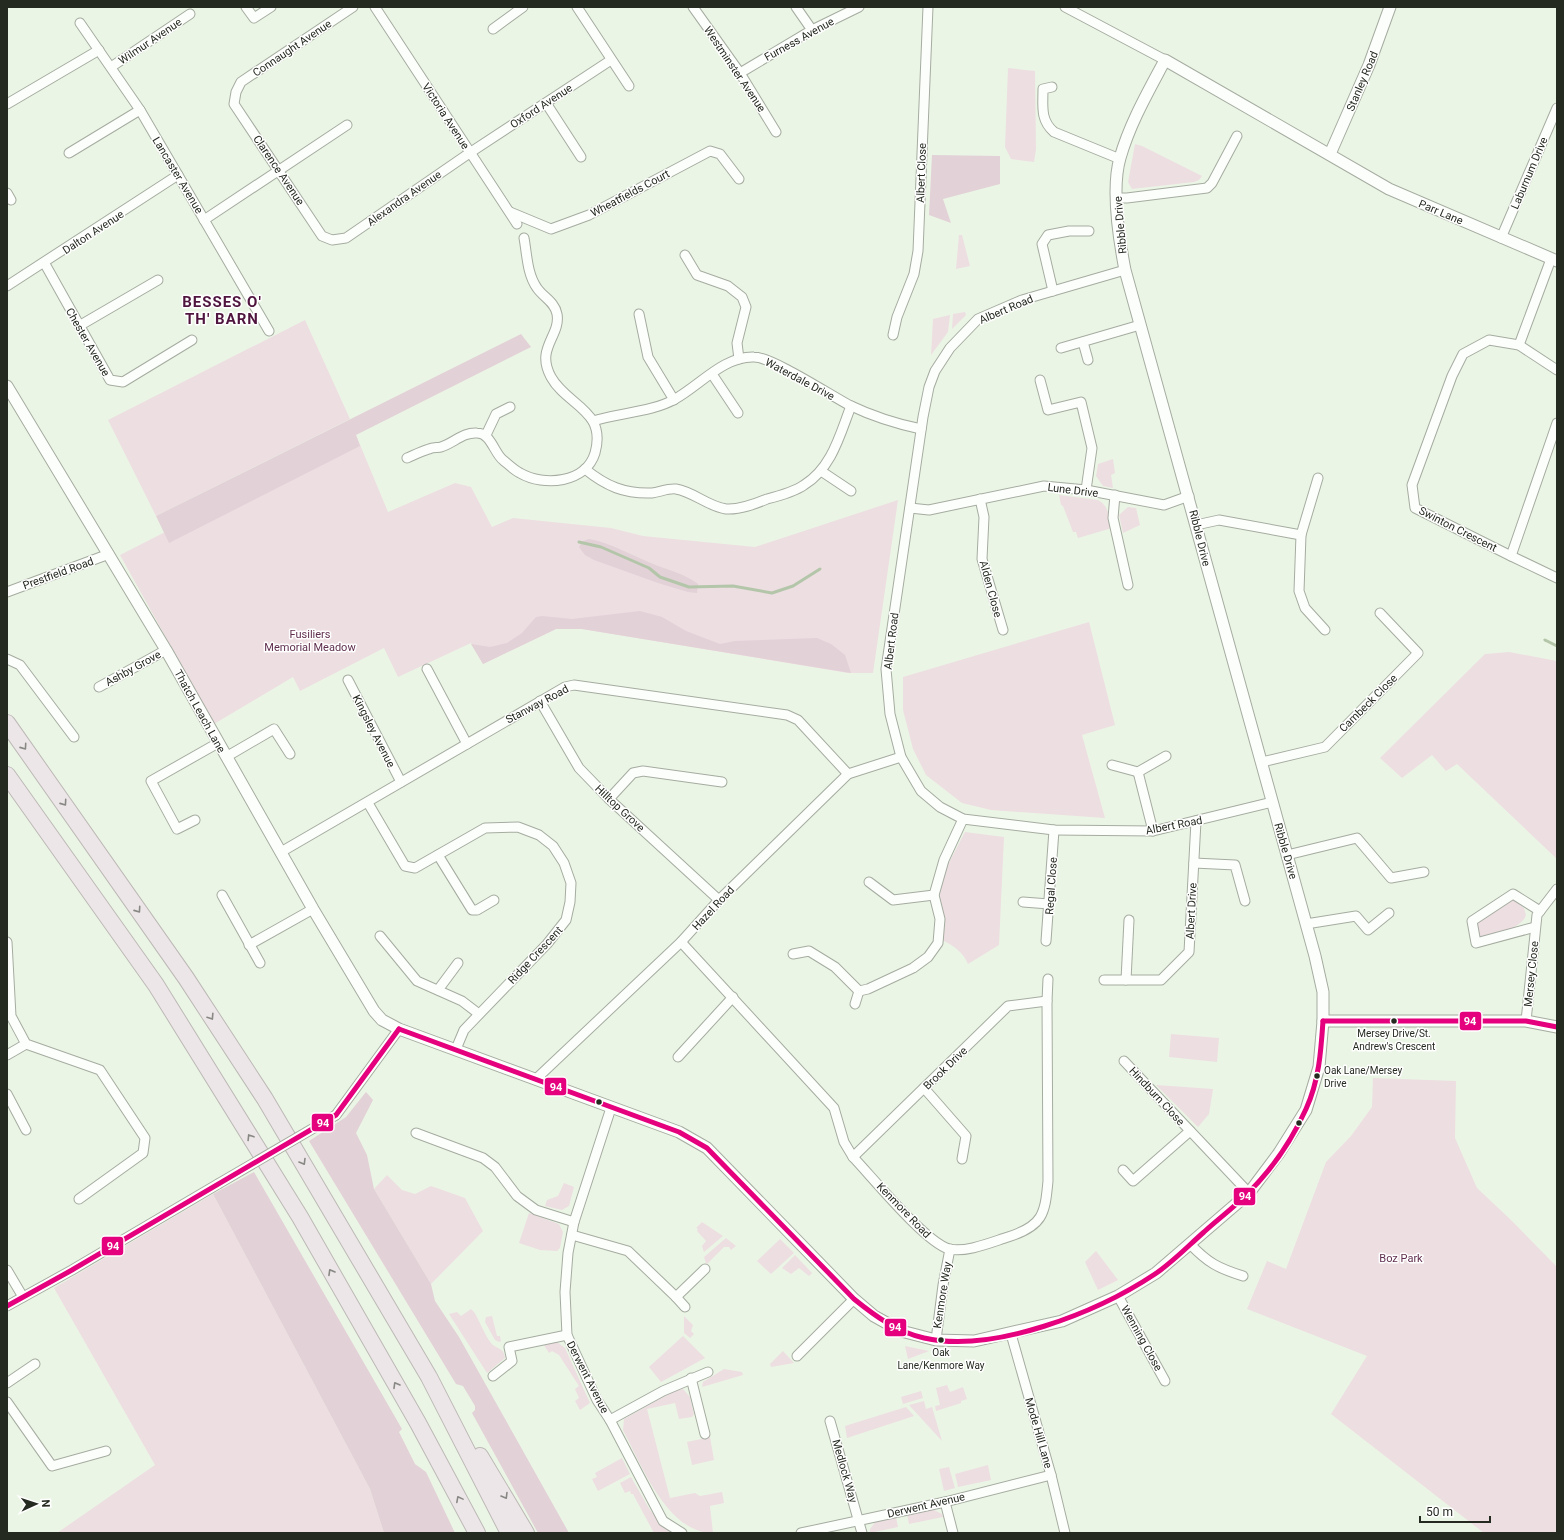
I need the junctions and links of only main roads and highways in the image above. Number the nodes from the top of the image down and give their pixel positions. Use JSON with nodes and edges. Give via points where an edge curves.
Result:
{"nodes":[{"id":1,"x":7,"y":723,"type":"edge"},
{"id":2,"x":7,"y":775,"type":"edge"},
{"id":3,"x":444,"y":1406,"type":"junction"},
{"id":4,"x":477,"y":1533,"type":"edge"},
{"id":5,"x":509,"y":1533,"type":"edge"},
{"id":6,"x":526,"y":1533,"type":"edge"}],
"edges":[{"from":1,"to":3,"type":"highway","one_way":true,"via":[[186,978],[265,1099],[384,1299]]},
{"from":4,"to":2,"type":"highway","one_way":true,"via":[[418,1423],[300,1217],[152,979]]},
{"from":3,"to":5,"type":"highway"},
{"from":3,"to":6,"type":"highway","one_way":true,"via":[[468,1436]]}]}
